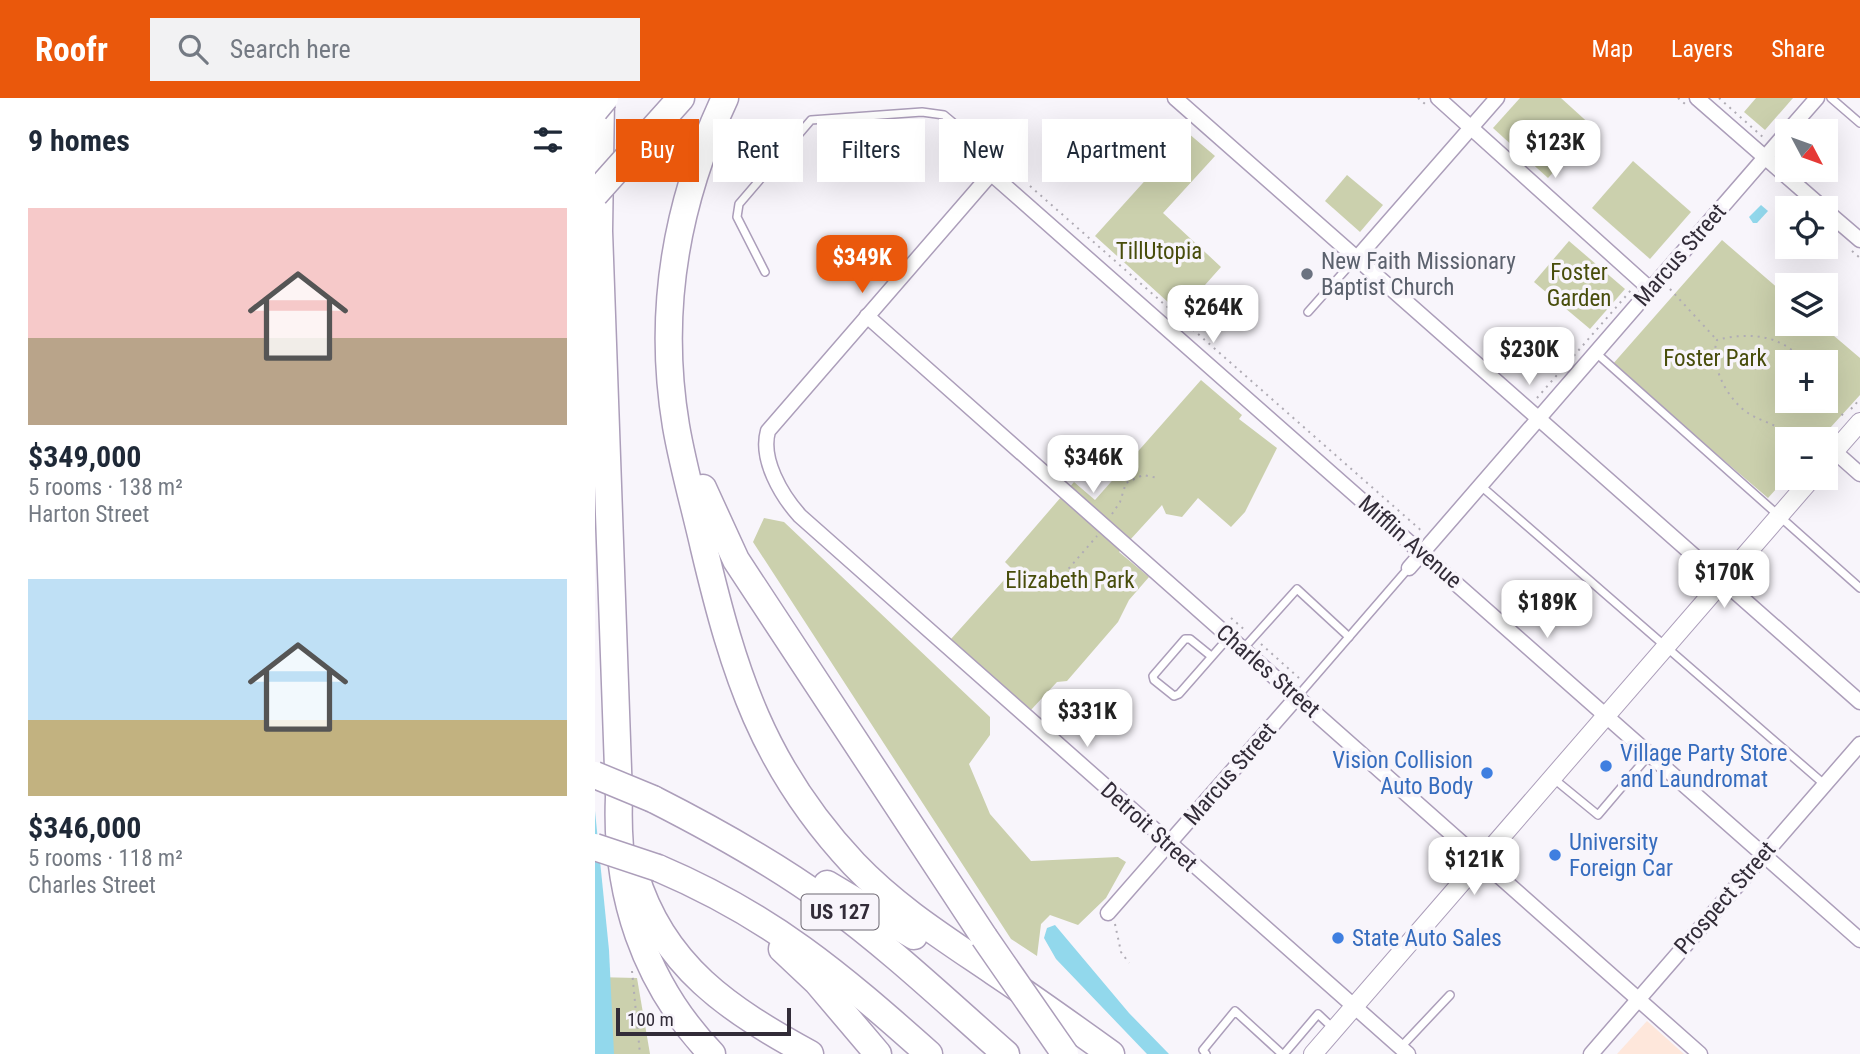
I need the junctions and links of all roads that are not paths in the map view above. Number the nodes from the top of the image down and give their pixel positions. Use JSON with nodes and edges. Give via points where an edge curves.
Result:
{"nodes":[{"id":1,"x":603,"y":98,"type":"edge"},
{"id":2,"x":681,"y":98,"type":"edge"},
{"id":3,"x":725,"y":98,"type":"edge"},
{"id":4,"x":1175,"y":98,"type":"edge"},
{"id":5,"x":1437,"y":98,"type":"edge"},
{"id":6,"x":1497,"y":98,"type":"edge"},
{"id":7,"x":1697,"y":98,"type":"edge"},
{"id":8,"x":1817,"y":98,"type":"edge"},
{"id":9,"x":1831,"y":98,"type":"edge"},
{"id":10,"x":595,"y":110,"type":"edge"},
{"id":11,"x":949,"y":119,"type":"edge"},
{"id":12,"x":1798,"y":119,"type":"edge"},
{"id":13,"x":1860,"y":123,"type":"edge"},
{"id":14,"x":1472,"y":128,"type":"junction"},
{"id":15,"x":1775,"y":145,"type":"edge"},
{"id":16,"x":1769,"y":152,"type":"junction"},
{"id":17,"x":984,"y":182,"type":"edge"},
{"id":18,"x":1002,"y":182,"type":"edge"},
{"id":19,"x":595,"y":194,"type":"edge"},
{"id":20,"x":1811,"y":196,"type":"edge"},
{"id":21,"x":1838,"y":221,"type":"edge"},
{"id":22,"x":1860,"y":240,"type":"edge"},
{"id":23,"x":1357,"y":258,"type":"junction"},
{"id":24,"x":765,"y":272,"type":"dead end"},
{"id":25,"x":1655,"y":284,"type":"junction"},
{"id":26,"x":1308,"y":312,"type":"dead end"},
{"id":27,"x":867,"y":316,"type":"junction"},
{"id":28,"x":1595,"y":352,"type":"junction"},
{"id":29,"x":669,"y":357,"type":"junction"},
{"id":30,"x":1538,"y":418,"type":"junction"},
{"id":31,"x":1852,"y":419,"type":"edge"},
{"id":32,"x":1838,"y":443,"type":"edge"},
{"id":33,"x":1838,"y":462,"type":"edge"},
{"id":34,"x":1860,"y":474,"type":"edge"},
{"id":35,"x":1480,"y":485,"type":"junction"},
{"id":36,"x":1802,"y":490,"type":"edge"},
{"id":37,"x":1778,"y":517,"type":"junction"},
{"id":38,"x":1422,"y":552,"type":"junction"},
{"id":39,"x":1408,"y":569,"type":"joint"},
{"id":40,"x":1723,"y":581,"type":"junction"},
{"id":41,"x":1860,"y":588,"type":"edge"},
{"id":42,"x":1229,"y":637,"type":"junction"},
{"id":43,"x":1349,"y":637,"type":"junction"},
{"id":44,"x":1666,"y":647,"type":"junction"},
{"id":45,"x":1243,"y":649,"type":"junction"},
{"id":46,"x":1211,"y":656,"type":"junction"},
{"id":47,"x":1297,"y":697,"type":"junction"},
{"id":48,"x":1860,"y":702,"type":"edge"},
{"id":49,"x":1606,"y":716,"type":"junction"},
{"id":50,"x":1860,"y":744,"type":"edge"},
{"id":51,"x":1649,"y":754,"type":"junction"},
{"id":52,"x":595,"y":775,"type":"edge"},
{"id":53,"x":1552,"y":778,"type":"junction"},
{"id":54,"x":1824,"y":784,"type":"junction"},
{"id":55,"x":619,"y":797,"type":"junction"},
{"id":56,"x":699,"y":823,"type":"junction"},
{"id":57,"x":1168,"y":845,"type":"junction"},
{"id":58,"x":595,"y":846,"type":"edge"},
{"id":59,"x":1763,"y":854,"type":"junction"},
{"id":60,"x":1482,"y":858,"type":"junction"},
{"id":61,"x":658,"y":868,"type":"junction"},
{"id":62,"x":1110,"y":911,"type":"road end"},
{"id":63,"x":1860,"y":940,"type":"edge"},
{"id":64,"x":1450,"y":995,"type":"dead end"},
{"id":65,"x":1638,"y":999,"type":"junction"},
{"id":66,"x":1354,"y":1007,"type":"junction"},
{"id":67,"x":1044,"y":1008,"type":"junction"},
{"id":68,"x":1335,"y":1029,"type":"junction"},
{"id":69,"x":1404,"y":1051,"type":"edge"},
{"id":70,"x":712,"y":1054,"type":"edge"},
{"id":71,"x":810,"y":1054,"type":"edge"},
{"id":72,"x":878,"y":1054,"type":"edge"},
{"id":73,"x":929,"y":1054,"type":"edge"},
{"id":74,"x":1006,"y":1054,"type":"edge"},
{"id":75,"x":1065,"y":1054,"type":"edge"},
{"id":76,"x":1111,"y":1054,"type":"edge"},
{"id":77,"x":1206,"y":1054,"type":"edge"},
{"id":78,"x":1283,"y":1054,"type":"edge"},
{"id":79,"x":1313,"y":1054,"type":"edge"},
{"id":80,"x":1591,"y":1054,"type":"edge"},
{"id":81,"x":1700,"y":1054,"type":"edge"}],
"edges":[{"from":1,"to":10,"type":"highway","bridge":true},
{"from":1,"to":55,"type":"highway","via":[[599,231]]},
{"from":2,"to":19,"type":"highway","bridge":true},
{"from":3,"to":29,"type":"highway","via":[[697,162],[682,215],[671,276]]},
{"from":4,"to":23,"type":"street"},
{"from":5,"to":14,"type":"street"},
{"from":6,"to":14,"type":"street"},
{"from":7,"to":16,"type":"street"},
{"from":8,"to":12,"type":"street","name":"Marcus Street"},
{"from":9,"to":13,"type":"lane"},
{"from":11,"to":24,"type":"lane","via":[[922,112],[811,120],[739,204],[737,217]]},
{"from":14,"to":23,"type":"street"},
{"from":14,"to":25,"type":"street"},
{"from":15,"to":16,"type":"street","name":"Marcus Street"},
{"from":16,"to":20,"type":"street"},
{"from":16,"to":25,"type":"street","name":"Marcus Street"},
{"from":17,"to":27,"type":"street"},
{"from":18,"to":38,"type":"street","name":"Mifflin Avenue"},
{"from":21,"to":22,"type":"street"},
{"from":23,"to":26,"type":"lane"},
{"from":23,"to":30,"type":"street"},
{"from":25,"to":28,"type":"street","name":"Marcus Street"},
{"from":27,"to":42,"type":"street","name":"Charles Street"},
{"from":27,"to":57,"type":"street","name":"Detroit Street","via":[[771,426],[766,438],[777,482],[800,516]]},
{"from":28,"to":30,"type":"street","name":"Marcus Street"},
{"from":28,"to":37,"type":"lane"},
{"from":29,"to":67,"type":"highway","via":[[676,427],[726,640],[779,764],[835,841],[885,894]]},
{"from":29,"to":75,"type":"highway","bridge":true,"via":[[704,490],[736,560]]},
{"from":30,"to":35,"type":"street","name":"Marcus Street"},
{"from":30,"to":40,"type":"street"},
{"from":31,"to":32,"type":"street"},
{"from":33,"to":34,"type":"street"},
{"from":35,"to":38,"type":"street","name":"Marcus Street"},
{"from":35,"to":44,"type":"lane"},
{"from":36,"to":37,"type":"street"},
{"from":37,"to":40,"type":"street"},
{"from":37,"to":41,"type":"lane"},
{"from":38,"to":39,"type":"street","name":"Marcus Street"},
{"from":38,"to":49,"type":"street","name":"Mifflin Avenue"},
{"from":39,"to":43,"type":"lane","name":"Marcus Street"},
{"from":40,"to":44,"type":"street"},
{"from":40,"to":48,"type":"street"},
{"from":42,"to":45,"type":"street","name":"Charles Street"},
{"from":42,"to":46,"type":"lane"},
{"from":43,"to":45,"type":"lane","via":[[1297,589]]},
{"from":43,"to":47,"type":"lane","name":"Marcus Street"},
{"from":44,"to":49,"type":"street"},
{"from":44,"to":54,"type":"lane"},
{"from":45,"to":47,"type":"street","name":"Charles Street"},
{"from":46,"to":46,"type":"lane","via":[[1179,694],[1174,696],[1154,680],[1185,639]]},
{"from":47,"to":57,"type":"street","name":"Marcus Street"},
{"from":47,"to":60,"type":"street","name":"Charles Street"},
{"from":49,"to":51,"type":"street","name":"Mifflin Avenue"},
{"from":49,"to":53,"type":"street"},
{"from":50,"to":54,"type":"street","name":"Prospect Street"},
{"from":51,"to":53,"type":"lane","via":[[1598,815]]},
{"from":51,"to":59,"type":"street","name":"Mifflin Avenue"},
{"from":52,"to":56,"type":"highway","number":"US 127","bridge":true},
{"from":53,"to":60,"type":"street"},
{"from":54,"to":59,"type":"street","name":"Prospect Street"},
{"from":55,"to":70,"type":"highway","via":[[622,878],[635,930],[668,997]]},
{"from":55,"to":71,"type":"highway","via":[[640,890],[680,959],[729,1006]]},
{"from":56,"to":67,"type":"highway","via":[[782,859]]},
{"from":56,"to":74,"type":"highway","number":"US 127","via":[[841,913]]},
{"from":57,"to":62,"type":"street","name":"Marcus Street"},
{"from":57,"to":66,"type":"street","name":"Detroit Street"},
{"from":58,"to":61,"type":"highway","number":"US 127","bridge":true},
{"from":59,"to":63,"type":"street","name":"Mifflin Avenue"},
{"from":59,"to":65,"type":"street","name":"Prospect Street"},
{"from":60,"to":65,"type":"street","name":"Charles Street"},
{"from":60,"to":66,"type":"street"},
{"from":61,"to":72,"type":"highway","via":[[763,933],[817,982]]},
{"from":61,"to":73,"type":"highway","number":"US 127","via":[[785,934],[834,970]]},
{"from":64,"to":69,"type":"lane"},
{"from":65,"to":80,"type":"street","name":"Prospect Street"},
{"from":65,"to":81,"type":"street","name":"Charles Street"},
{"from":66,"to":68,"type":"street"},
{"from":66,"to":69,"type":"street","name":"Detroit Street"},
{"from":67,"to":76,"type":"highway"},
{"from":68,"to":78,"type":"lane","via":[[1318,1014]]},
{"from":68,"to":79,"type":"street"},
{"from":77,"to":78,"type":"lane","via":[[1203,1050],[1235,1011]]}]}
